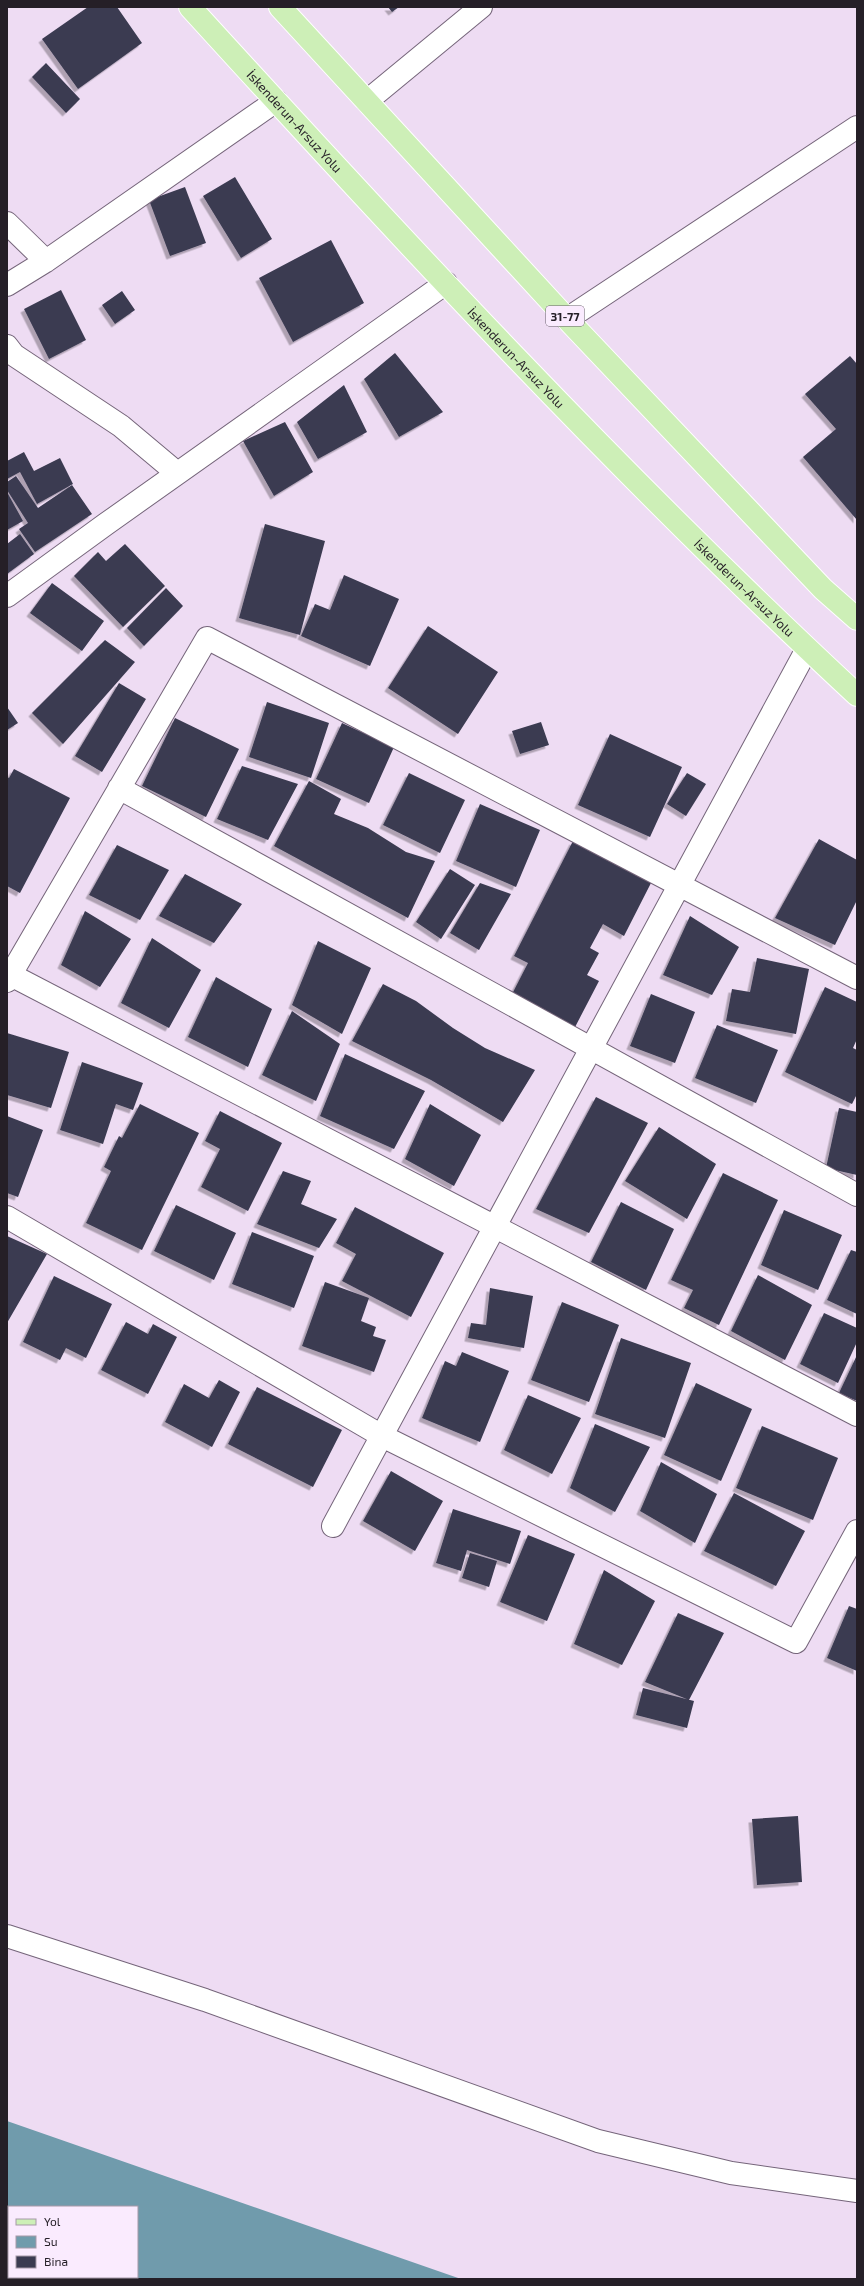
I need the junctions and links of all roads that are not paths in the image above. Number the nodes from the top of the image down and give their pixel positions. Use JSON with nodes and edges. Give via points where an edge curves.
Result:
{"nodes":[{"id":1,"x":190,"y":7,"type":"edge"},
{"id":2,"x":280,"y":7,"type":"edge"},
{"id":3,"x":481,"y":7,"type":"edge"},
{"id":4,"x":276,"y":101,"type":"junction"},
{"id":5,"x":367,"y":101,"type":"junction"},
{"id":6,"x":854,"y":135,"type":"edge"},
{"id":7,"x":7,"y":223,"type":"edge"},
{"id":8,"x":46,"y":261,"type":"junction"},
{"id":9,"x":446,"y":283,"type":"junction"},
{"id":10,"x":7,"y":285,"type":"edge"},
{"id":11,"x":567,"y":319,"type":"junction"},
{"id":12,"x":7,"y":346,"type":"edge"},
{"id":13,"x":177,"y":473,"type":"junction"},
{"id":14,"x":7,"y":596,"type":"edge"},
{"id":15,"x":857,"y":619,"type":"edge"},
{"id":16,"x":807,"y":649,"type":"junction"},
{"id":17,"x":857,"y":695,"type":"edge"},
{"id":18,"x":119,"y":788,"type":"junction"},
{"id":19,"x":679,"y":885,"type":"junction"},
{"id":20,"x":8,"y":976,"type":"edge"},
{"id":21,"x":857,"y":978,"type":"edge"},
{"id":22,"x":591,"y":1048,"type":"junction"},
{"id":23,"x":857,"y":1195,"type":"edge"},
{"id":24,"x":7,"y":1217,"type":"edge"},
{"id":25,"x":495,"y":1226,"type":"junction"},
{"id":26,"x":857,"y":1415,"type":"edge"},
{"id":27,"x":382,"y":1436,"type":"junction"},
{"id":28,"x":333,"y":1526,"type":"dead end"},
{"id":29,"x":857,"y":1531,"type":"edge"},
{"id":30,"x":7,"y":1936,"type":"edge"},
{"id":31,"x":857,"y":2191,"type":"edge"}],
"edges":[{"from":1,"to":4,"type":"main road","name":"İskenderun-Arsuz Yolu"},
{"from":2,"to":5,"type":"main road","number":"31-77"},
{"from":3,"to":5,"type":"street"},
{"from":4,"to":8,"type":"street"},
{"from":4,"to":9,"type":"main road","name":"İskenderun-Arsuz Yolu"},
{"from":5,"to":11,"type":"main road","number":"31-77"},
{"from":6,"to":11,"type":"street"},
{"from":7,"to":8,"type":"street"},
{"from":8,"to":10,"type":"street"},
{"from":9,"to":13,"type":"street"},
{"from":9,"to":16,"type":"main road","name":"İskenderun-Arsuz Yolu","via":[[517,359]]},
{"from":11,"to":15,"type":"main road","number":"31-77","via":[[818,583]]},
{"from":12,"to":13,"type":"street","via":[[14,355],[122,426]]},
{"from":13,"to":14,"type":"street"},
{"from":16,"to":17,"type":"main road","name":"İskenderun-Arsuz Yolu"},
{"from":16,"to":19,"type":"street"},
{"from":18,"to":19,"type":"street","via":[[207,638]]},
{"from":18,"to":20,"type":"street"},
{"from":18,"to":22,"type":"street"},
{"from":19,"to":21,"type":"street"},
{"from":19,"to":22,"type":"street"},
{"from":20,"to":25,"type":"street"},
{"from":22,"to":23,"type":"street"},
{"from":22,"to":25,"type":"street"},
{"from":24,"to":27,"type":"street"},
{"from":25,"to":26,"type":"street"},
{"from":25,"to":27,"type":"street"},
{"from":27,"to":28,"type":"street"},
{"from":27,"to":29,"type":"street","via":[[796,1642]]},
{"from":30,"to":31,"type":"street","via":[[205,2000],[598,2141],[731,2173]]}]}
